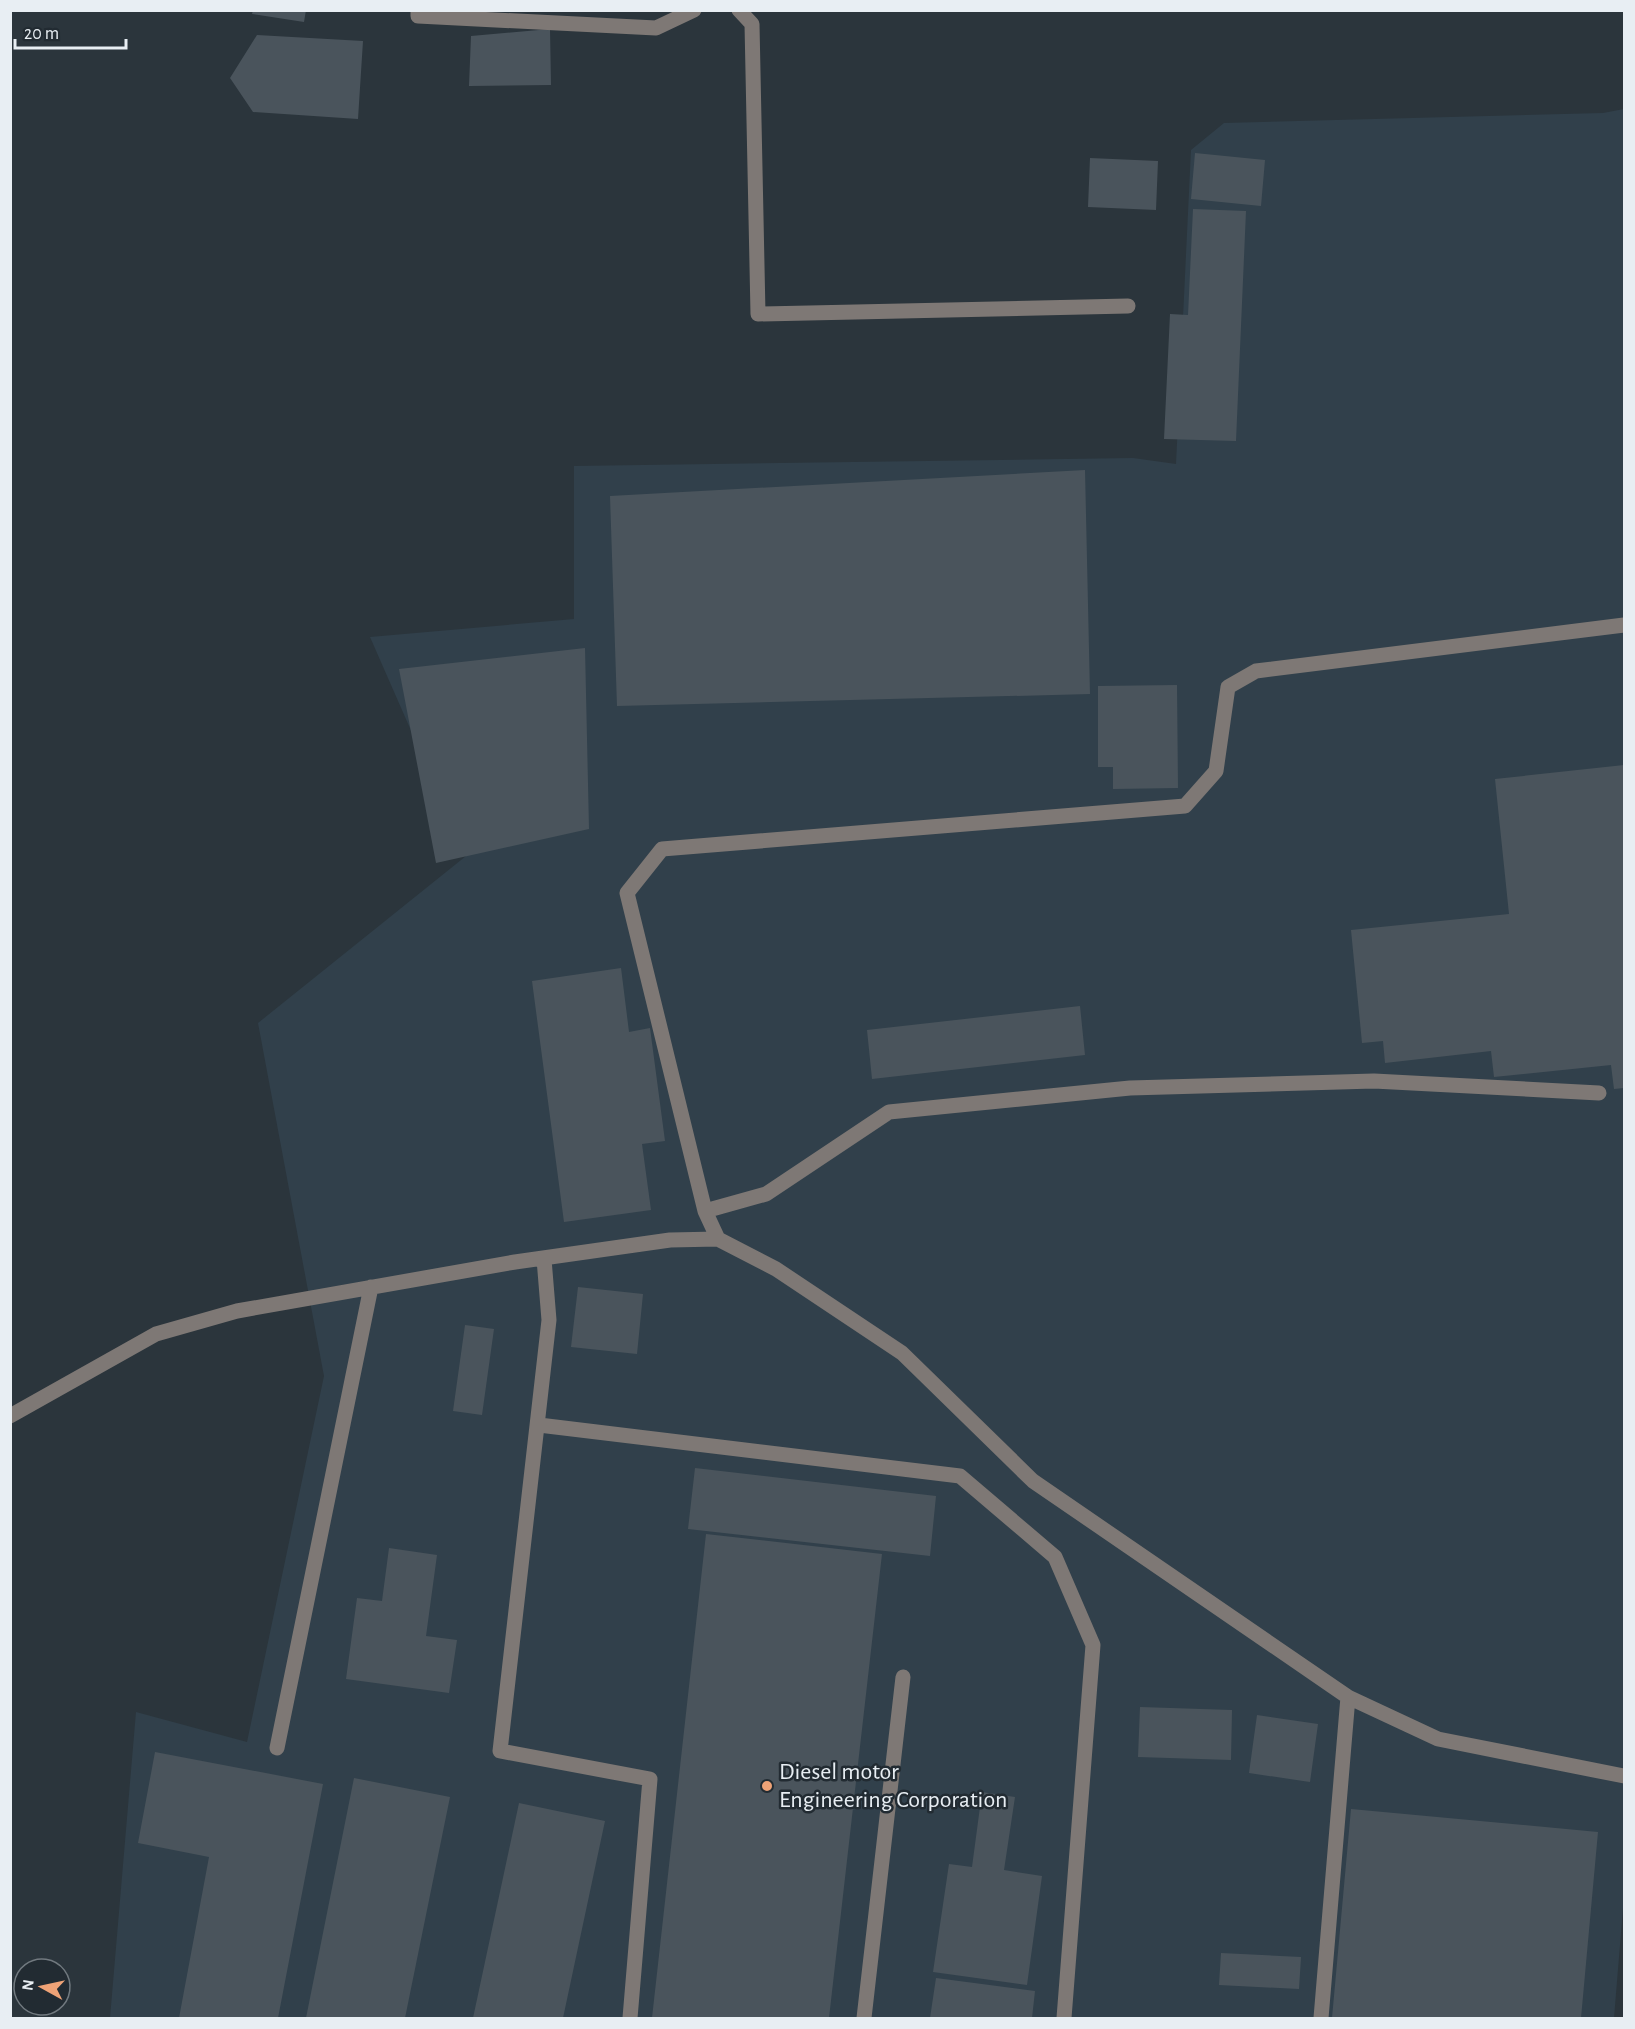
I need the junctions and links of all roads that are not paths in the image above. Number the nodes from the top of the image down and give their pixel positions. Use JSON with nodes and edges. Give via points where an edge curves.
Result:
{"nodes":[{"id":1,"x":418,"y":10,"type":"edge"},
{"id":2,"x":694,"y":10,"type":"edge"},
{"id":3,"x":740,"y":10,"type":"edge"},
{"id":4,"x":1128,"y":306,"type":"dead end"},
{"id":5,"x":1624,"y":625,"type":"edge"},
{"id":6,"x":1599,"y":1093,"type":"dead end"},
{"id":7,"x":705,"y":1211,"type":"junction"},
{"id":8,"x":717,"y":1239,"type":"junction"},
{"id":9,"x":544,"y":1259,"type":"junction"},
{"id":10,"x":371,"y":1287,"type":"junction"},
{"id":11,"x":10,"y":1416,"type":"edge"},
{"id":12,"x":539,"y":1425,"type":"junction"},
{"id":13,"x":903,"y":1677,"type":"dead end"},
{"id":14,"x":1348,"y":1697,"type":"junction"},
{"id":15,"x":277,"y":1748,"type":"dead end"},
{"id":16,"x":1624,"y":1776,"type":"edge"},
{"id":17,"x":630,"y":2019,"type":"edge"},
{"id":18,"x":864,"y":2019,"type":"edge"},
{"id":19,"x":1064,"y":2019,"type":"edge"},
{"id":20,"x":1321,"y":2019,"type":"edge"}],
"edges":[{"from":1,"to":2,"type":"street","via":[[418,16],[656,28]]},
{"from":3,"to":4,"type":"street","via":[[752,24],[758,314]]},
{"from":5,"to":7,"type":"street","via":[[1256,671],[1228,687],[1216,771],[1185,806],[662,849],[627,893]]},
{"from":6,"to":7,"type":"street","via":[[1374,1081],[1130,1088],[889,1112],[766,1194]]},
{"from":7,"to":8,"type":"street"},
{"from":8,"to":9,"type":"street","via":[[670,1240]]},
{"from":8,"to":14,"type":"street","via":[[776,1269],[902,1353],[1033,1481]]},
{"from":9,"to":10,"type":"street"},
{"from":9,"to":12,"type":"street","via":[[549,1320]]},
{"from":10,"to":11,"type":"street","via":[[237,1311],[156,1334]]},
{"from":10,"to":15,"type":"street"},
{"from":12,"to":17,"type":"street","via":[[500,1752],[650,1779]]},
{"from":12,"to":19,"type":"street","via":[[960,1476],[1055,1557],[1093,1645]]},
{"from":13,"to":18,"type":"street"},
{"from":14,"to":16,"type":"street","via":[[1438,1739]]},
{"from":14,"to":20,"type":"street"}]}
